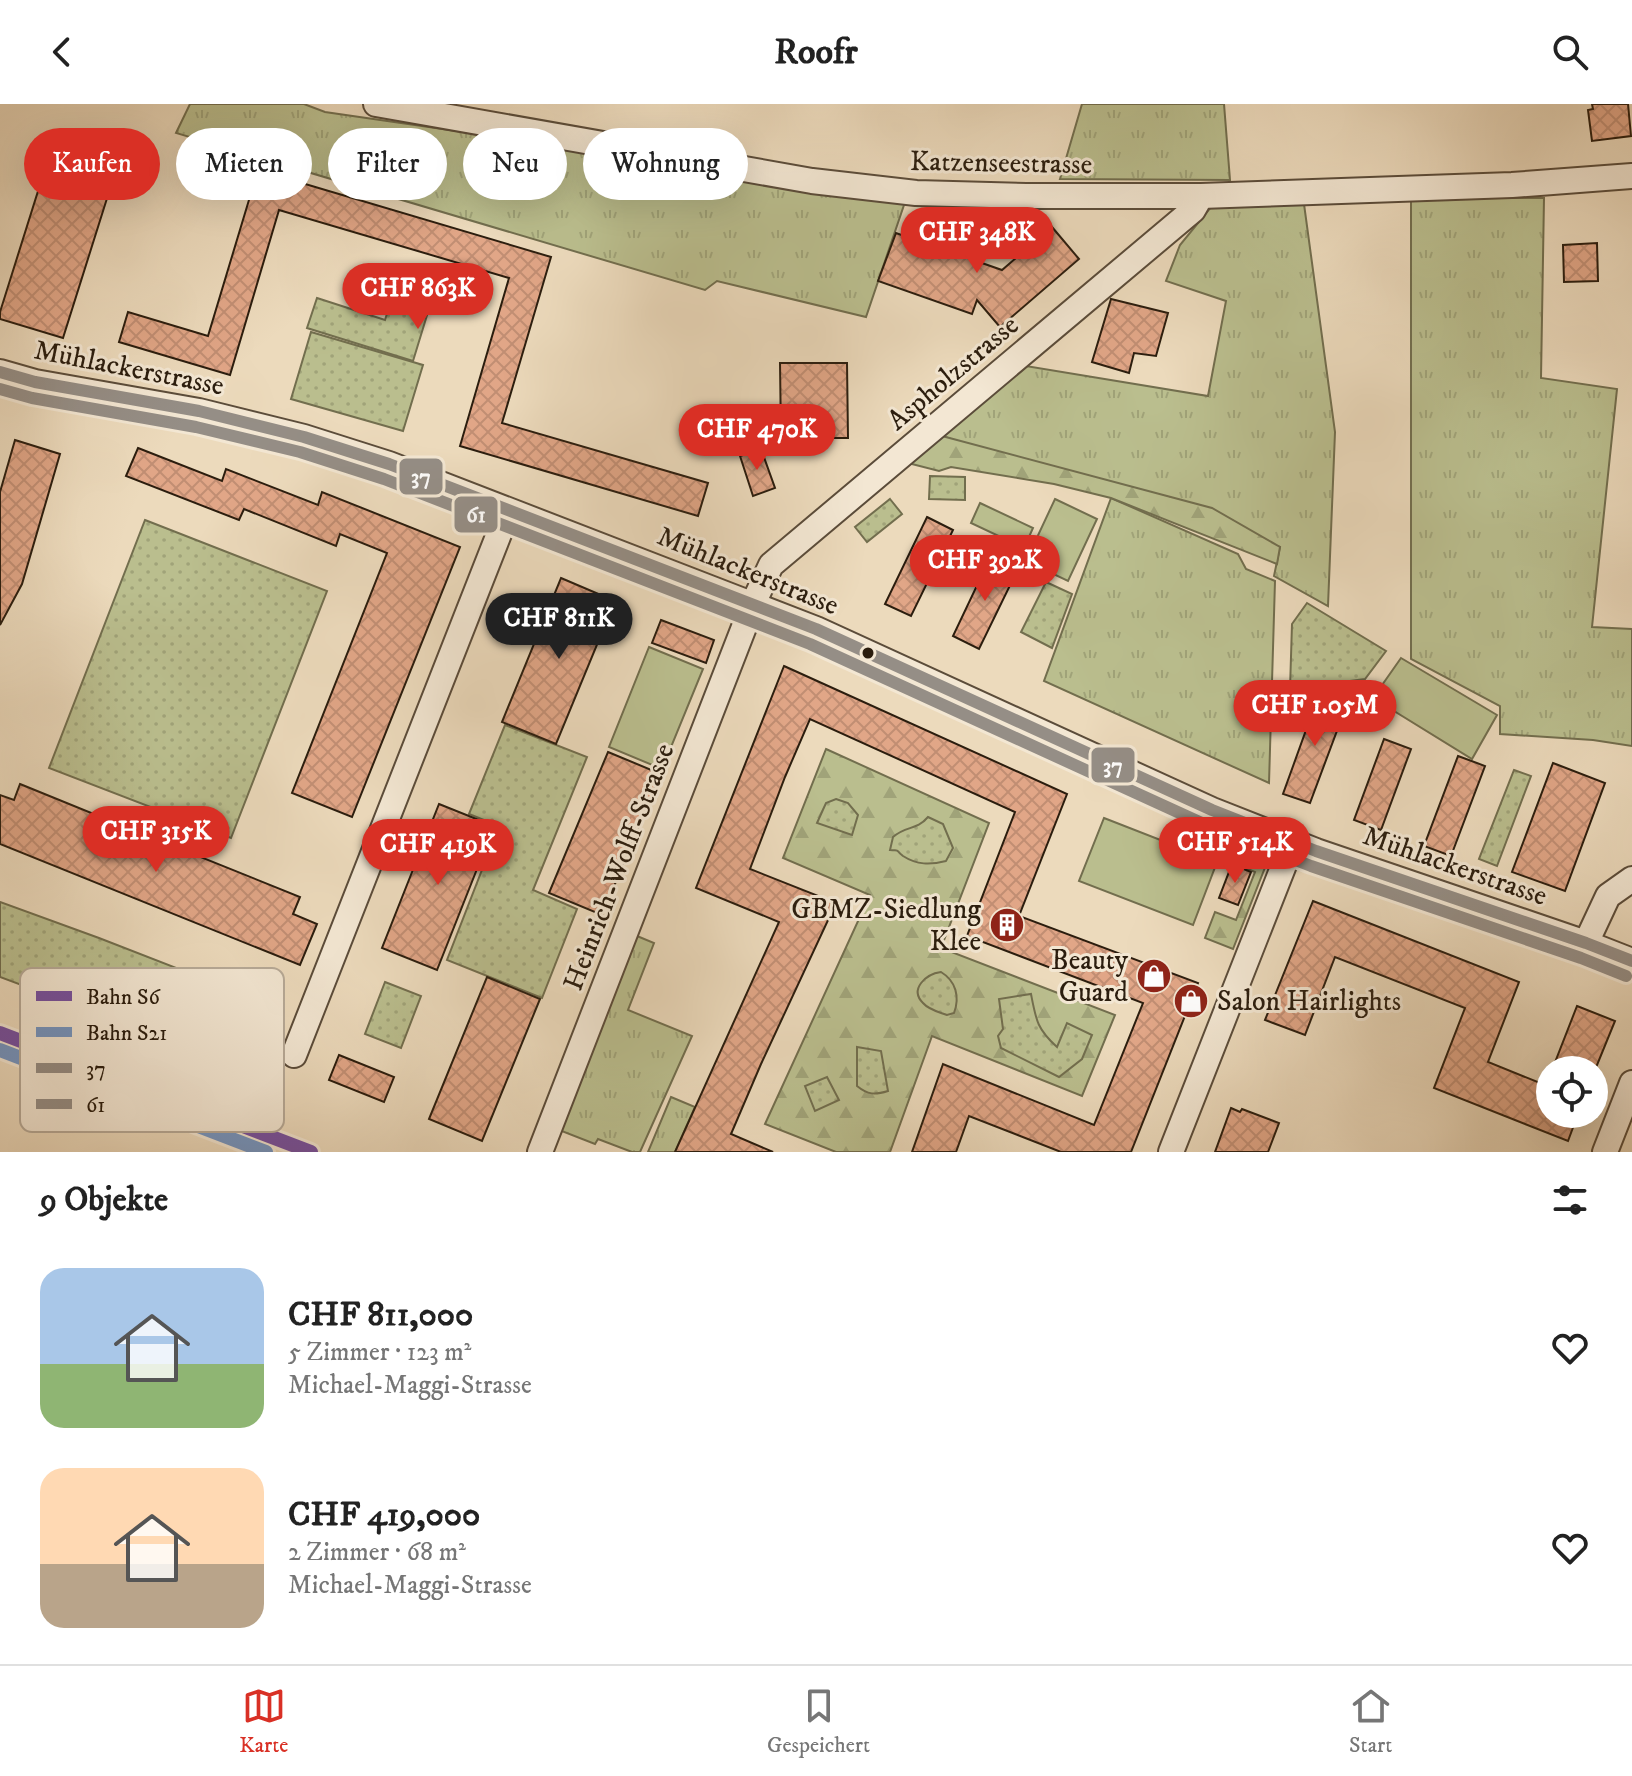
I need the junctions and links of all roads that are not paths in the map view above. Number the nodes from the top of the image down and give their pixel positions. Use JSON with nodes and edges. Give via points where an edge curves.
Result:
{"nodes":[{"id":1,"x":376,"y":104,"type":"edge"},
{"id":2,"x":1632,"y":176,"type":"edge"},
{"id":3,"x":1201,"y":196,"type":"junction"},
{"id":4,"x":0,"y":372,"type":"edge"},
{"id":5,"x":508,"y":511,"type":"junction"},
{"id":6,"x":753,"y":604,"type":"junction"},
{"id":7,"x":1293,"y":842,"type":"junction"},
{"id":8,"x":1632,"y":879,"type":"edge"},
{"id":9,"x":1586,"y":943,"type":"junction"},
{"id":10,"x":1632,"y":961,"type":"edge"},
{"id":11,"x":294,"y":1055,"type":"dead end"},
{"id":12,"x":1632,"y":1083,"type":"edge"},
{"id":13,"x":540,"y":1152,"type":"edge"},
{"id":14,"x":1171,"y":1152,"type":"edge"},
{"id":15,"x":1605,"y":1152,"type":"edge"}],
"edges":[{"from":1,"to":3,"type":"street","name":"Katzenseestrasse","via":[[871,188],[948,194]]},
{"from":2,"to":3,"type":"street","name":"Katzenseestrasse"},
{"from":3,"to":6,"type":"street","name":"Aspholzstrasse","via":[[1193,210],[771,565]]},
{"from":4,"to":5,"type":"street","name":"Mühlackerstrasse","via":[[304,437]]},
{"from":5,"to":6,"type":"street","name":"Mühlackerstrasse"},
{"from":5,"to":11,"type":"street"},
{"from":6,"to":7,"type":"street","name":"Mühlackerstrasse"},
{"from":6,"to":13,"type":"street","name":"Heinrich-Wolff-Strasse"},
{"from":7,"to":9,"type":"street","name":"Mühlackerstrasse"},
{"from":7,"to":14,"type":"street"},
{"from":8,"to":9,"type":"street","via":[[1608,896]]},
{"from":9,"to":10,"type":"street","name":"Mühlackerstrasse"},
{"from":12,"to":15,"type":"street"}]}
